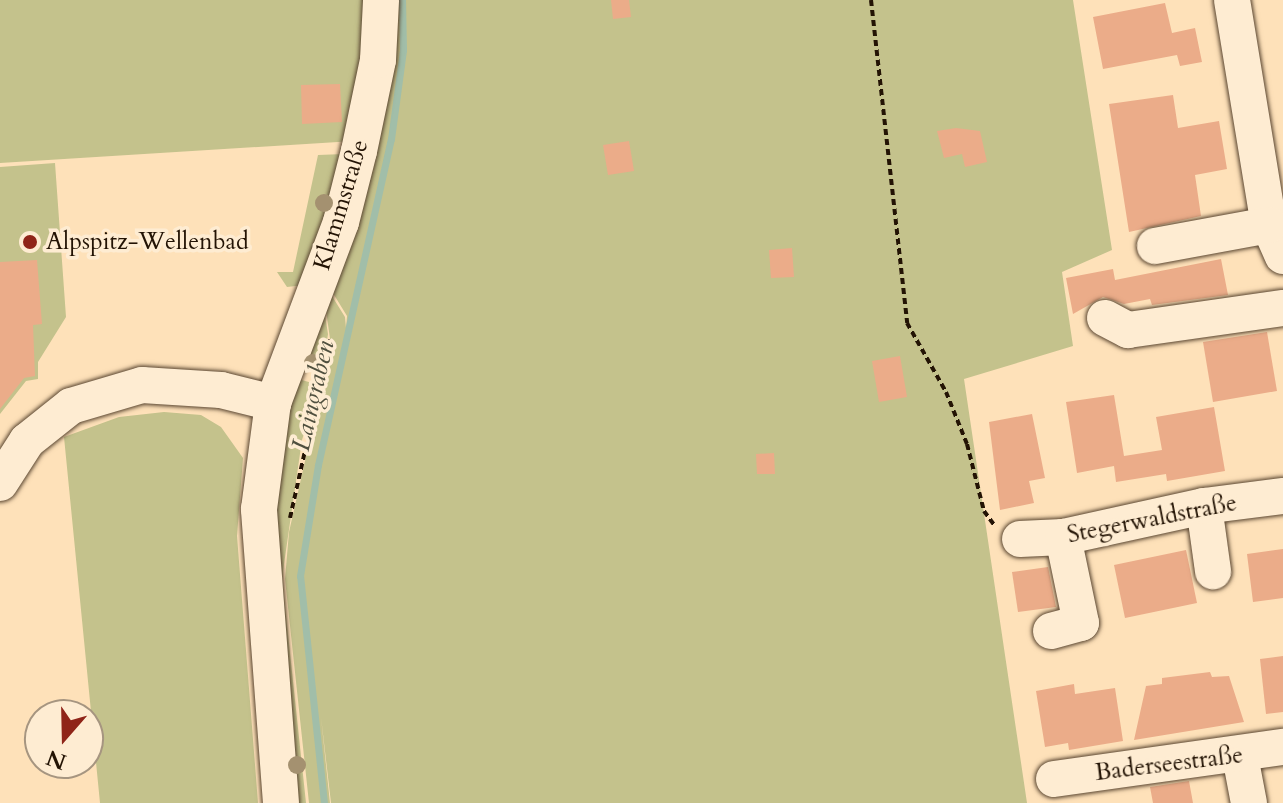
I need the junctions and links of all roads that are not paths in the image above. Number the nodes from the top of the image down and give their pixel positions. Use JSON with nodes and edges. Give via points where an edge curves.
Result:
{"nodes":[{"id":1,"x":381,"y":0,"type":"edge"},
{"id":2,"x":1232,"y":0,"type":"edge"},
{"id":3,"x":1276,"y":241,"type":"edge"},
{"id":4,"x":1155,"y":246,"type":"dead end"},
{"id":5,"x":1283,"y":308,"type":"edge"},
{"id":6,"x":1105,"y":318,"type":"dead end"},
{"id":7,"x":273,"y":403,"type":"junction"},
{"id":8,"x":0,"y":483,"type":"edge"},
{"id":9,"x":1283,"y":496,"type":"edge"},
{"id":10,"x":1204,"y":506,"type":"junction"},
{"id":11,"x":1063,"y":537,"type":"junction"},
{"id":12,"x":1020,"y":539,"type":"road end"},
{"id":13,"x":1213,"y":571,"type":"dead end"},
{"id":14,"x":1051,"y":631,"type":"dead end"},
{"id":15,"x":1283,"y":747,"type":"edge"},
{"id":16,"x":1240,"y":756,"type":"junction"},
{"id":17,"x":1054,"y":779,"type":"dead end"},
{"id":18,"x":281,"y":803,"type":"edge"},
{"id":19,"x":1249,"y":803,"type":"edge"}],
"edges":[{"from":1,"to":7,"type":"street","name":"Klammstraße","via":[[378,60],[341,222]]},
{"from":2,"to":3,"type":"street"},
{"from":3,"to":4,"type":"street"},
{"from":5,"to":6,"type":"street","via":[[1128,330]]},
{"from":7,"to":8,"type":"street","via":[[221,390],[142,385],[71,406],[27,441]]},
{"from":7,"to":18,"type":"street","name":"Klammstraße","via":[[259,509]]},
{"from":9,"to":10,"type":"street","name":"Stegerwaldstraße"},
{"from":10,"to":11,"type":"street","name":"Stegerwaldstraße"},
{"from":10,"to":13,"type":"street"},
{"from":11,"to":12,"type":"street","name":"Stegerwaldstraße"},
{"from":11,"to":14,"type":"street","via":[[1081,623]]},
{"from":15,"to":16,"type":"street","name":"Baderseestraße"},
{"from":16,"to":17,"type":"street","name":"Baderseestraße"},
{"from":16,"to":19,"type":"street"}]}
